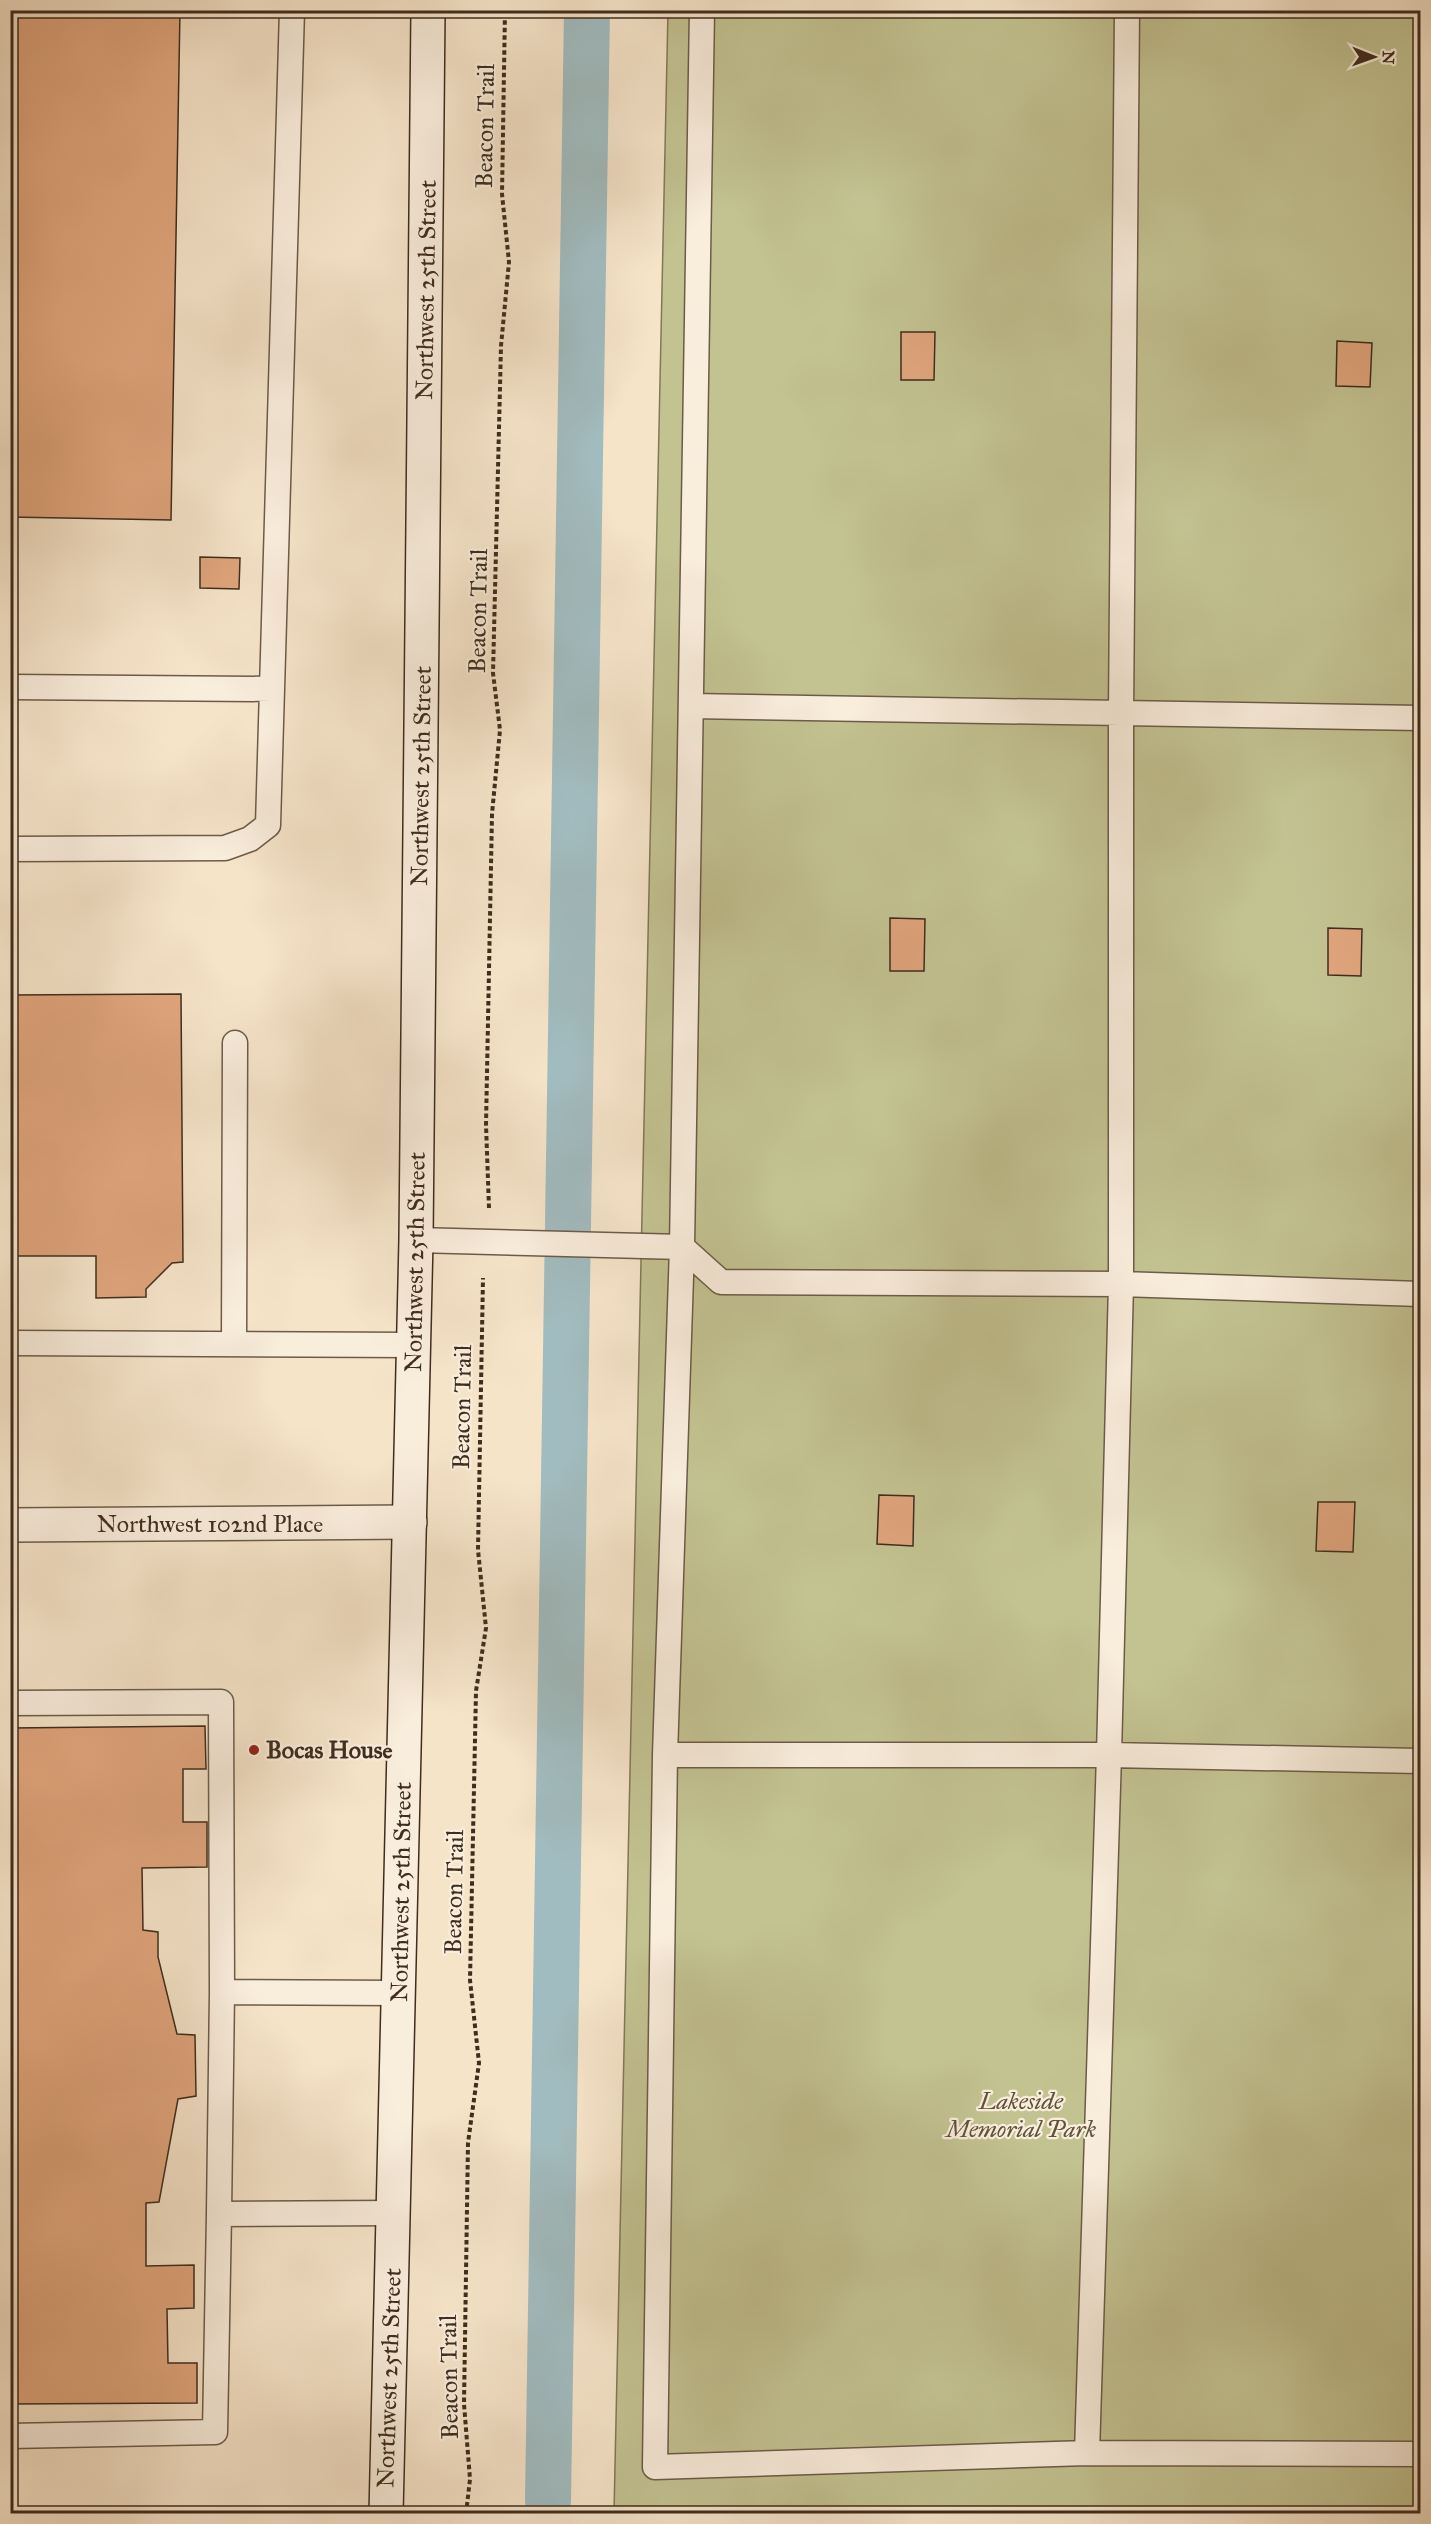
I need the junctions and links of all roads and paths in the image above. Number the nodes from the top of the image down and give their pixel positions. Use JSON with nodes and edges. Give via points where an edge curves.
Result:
{"nodes":[{"id":1,"x":291,"y":10,"type":"edge"},
{"id":2,"x":428,"y":10,"type":"edge"},
{"id":3,"x":505,"y":10,"type":"edge"},
{"id":4,"x":702,"y":10,"type":"edge"},
{"id":5,"x":1127,"y":10,"type":"edge"},
{"id":6,"x":10,"y":687,"type":"edge"},
{"id":7,"x":272,"y":689,"type":"junction"},
{"id":8,"x":691,"y":706,"type":"junction"},
{"id":9,"x":1121,"y":714,"type":"junction"},
{"id":10,"x":1420,"y":718,"type":"edge"},
{"id":11,"x":10,"y":849,"type":"edge"},
{"id":12,"x":235,"y":1043,"type":"dead end"},
{"id":13,"x":489,"y":1211,"type":"dead end"},
{"id":14,"x":416,"y":1240,"type":"junction"},
{"id":15,"x":682,"y":1247,"type":"junction"},
{"id":16,"x":484,"y":1271,"type":"dead end"},
{"id":17,"x":1121,"y":1284,"type":"junction"},
{"id":18,"x":1420,"y":1294,"type":"edge"},
{"id":19,"x":10,"y":1343,"type":"edge"},
{"id":20,"x":234,"y":1344,"type":"junction"},
{"id":21,"x":414,"y":1345,"type":"junction"},
{"id":22,"x":410,"y":1522,"type":"junction"},
{"id":23,"x":10,"y":1525,"type":"edge"},
{"id":24,"x":10,"y":1703,"type":"edge"},
{"id":25,"x":664,"y":1755,"type":"junction"},
{"id":26,"x":1109,"y":1755,"type":"junction"},
{"id":27,"x":1420,"y":1761,"type":"edge"},
{"id":28,"x":222,"y":1992,"type":"junction"},
{"id":29,"x":399,"y":1994,"type":"junction"},
{"id":30,"x":394,"y":2213,"type":"junction"},
{"id":31,"x":219,"y":2214,"type":"junction"},
{"id":32,"x":10,"y":2436,"type":"edge"},
{"id":33,"x":1087,"y":2453,"type":"junction"},
{"id":34,"x":1420,"y":2454,"type":"edge"},
{"id":35,"x":386,"y":2514,"type":"edge"},
{"id":36,"x":466,"y":2514,"type":"edge"}],
"edges":[{"from":1,"to":7,"type":"lane"},
{"from":2,"to":14,"type":"main road","name":"Northwest 25th Street"},
{"from":3,"to":13,"type":"path","name":"Beacon Trail","via":[[502,194],[509,261],[501,346],[494,661],[500,730],[492,814],[486,1101]]},
{"from":4,"to":8,"type":"lane"},
{"from":5,"to":9,"type":"lane"},
{"from":6,"to":7,"type":"lane"},
{"from":7,"to":11,"type":"lane","via":[[268,825],[250,839],[225,848]]},
{"from":8,"to":9,"type":"lane"},
{"from":8,"to":15,"type":"lane"},
{"from":9,"to":10,"type":"lane"},
{"from":9,"to":17,"type":"lane"},
{"from":12,"to":20,"type":"lane"},
{"from":14,"to":15,"type":"lane"},
{"from":14,"to":21,"type":"main road","name":"Northwest 25th Street"},
{"from":15,"to":17,"type":"lane","via":[[721,1282]]},
{"from":15,"to":25,"type":"lane"},
{"from":16,"to":36,"type":"path","name":"Beacon Trail","via":[[478,1550],[486,1628],[476,1692],[470,1980],[480,2063],[468,2143],[464,2404],[470,2479]]},
{"from":17,"to":18,"type":"lane"},
{"from":17,"to":26,"type":"lane"},
{"from":19,"to":20,"type":"lane"},
{"from":20,"to":21,"type":"lane"},
{"from":21,"to":22,"type":"main road","name":"Northwest 25th Street"},
{"from":22,"to":23,"type":"main road","name":"Northwest 102nd Place"},
{"from":22,"to":29,"type":"main road","name":"Northwest 25th Street"},
{"from":24,"to":28,"type":"lane","via":[[221,1702]]},
{"from":25,"to":26,"type":"lane"},
{"from":25,"to":33,"type":"lane","via":[[655,2467]]},
{"from":26,"to":27,"type":"lane"},
{"from":26,"to":33,"type":"lane"},
{"from":28,"to":29,"type":"lane"},
{"from":28,"to":31,"type":"lane"},
{"from":29,"to":30,"type":"main road","name":"Northwest 25th Street"},
{"from":30,"to":31,"type":"lane"},
{"from":30,"to":35,"type":"main road","name":"Northwest 25th Street"},
{"from":31,"to":32,"type":"lane","via":[[215,2432]]},
{"from":33,"to":34,"type":"lane"}]}
